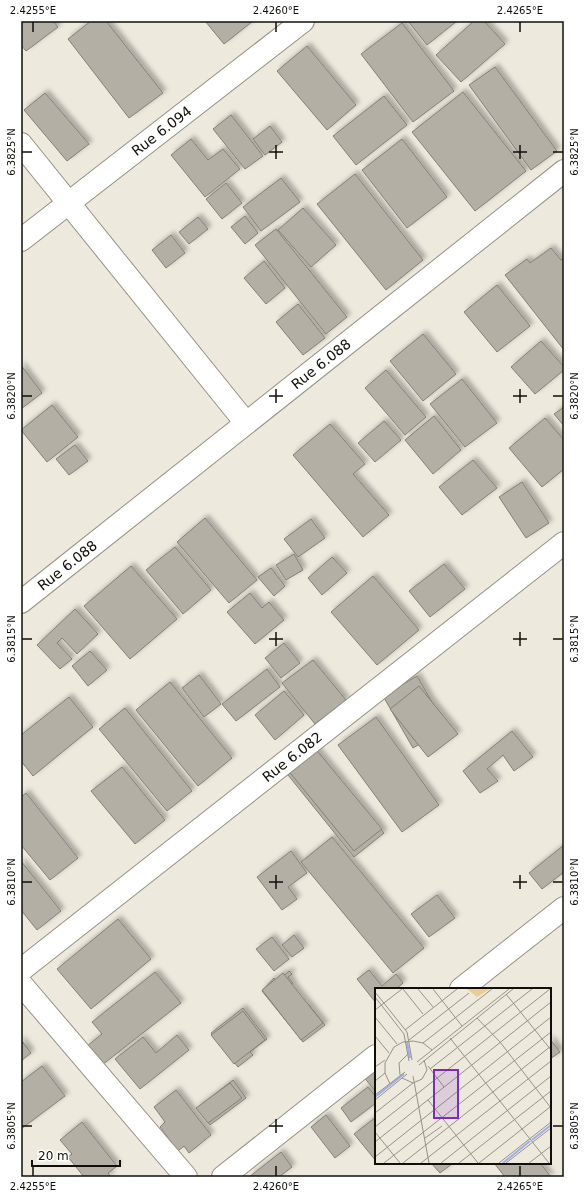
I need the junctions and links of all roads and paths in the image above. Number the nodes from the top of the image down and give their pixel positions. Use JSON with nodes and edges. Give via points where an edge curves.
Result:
{"nodes":[{"id":1,"x":303,"y":21,"type":"edge"},
{"id":2,"x":21,"y":144,"type":"edge"},
{"id":3,"x":564,"y":171,"type":"edge"},
{"id":4,"x":68,"y":204,"type":"junction"},
{"id":5,"x":21,"y":240,"type":"edge"},
{"id":6,"x":246,"y":423,"type":"junction"},
{"id":7,"x":564,"y":543,"type":"edge"},
{"id":8,"x":21,"y":602,"type":"edge"},
{"id":9,"x":564,"y":908,"type":"edge"},
{"id":10,"x":21,"y":970,"type":"edge"},
{"id":11,"x":21,"y":984,"type":"edge"},
{"id":12,"x":462,"y":988,"type":"edge"},
{"id":13,"x":375,"y":1057,"type":"edge"},
{"id":14,"x":186,"y":1177,"type":"edge"},
{"id":15,"x":223,"y":1177,"type":"edge"}],
"edges":[{"from":1,"to":4,"type":"street","name":"Rue 6.094"},
{"from":2,"to":4,"type":"street"},
{"from":3,"to":6,"type":"street","name":"Rue 6.088"},
{"from":4,"to":5,"type":"street","name":"Rue 6.094"},
{"from":4,"to":6,"type":"street"},
{"from":6,"to":8,"type":"street","name":"Rue 6.088"},
{"from":7,"to":10,"type":"street","name":"Rue 6.082"},
{"from":9,"to":12,"type":"street"},
{"from":11,"to":14,"type":"street"},
{"from":13,"to":15,"type":"street"}]}
